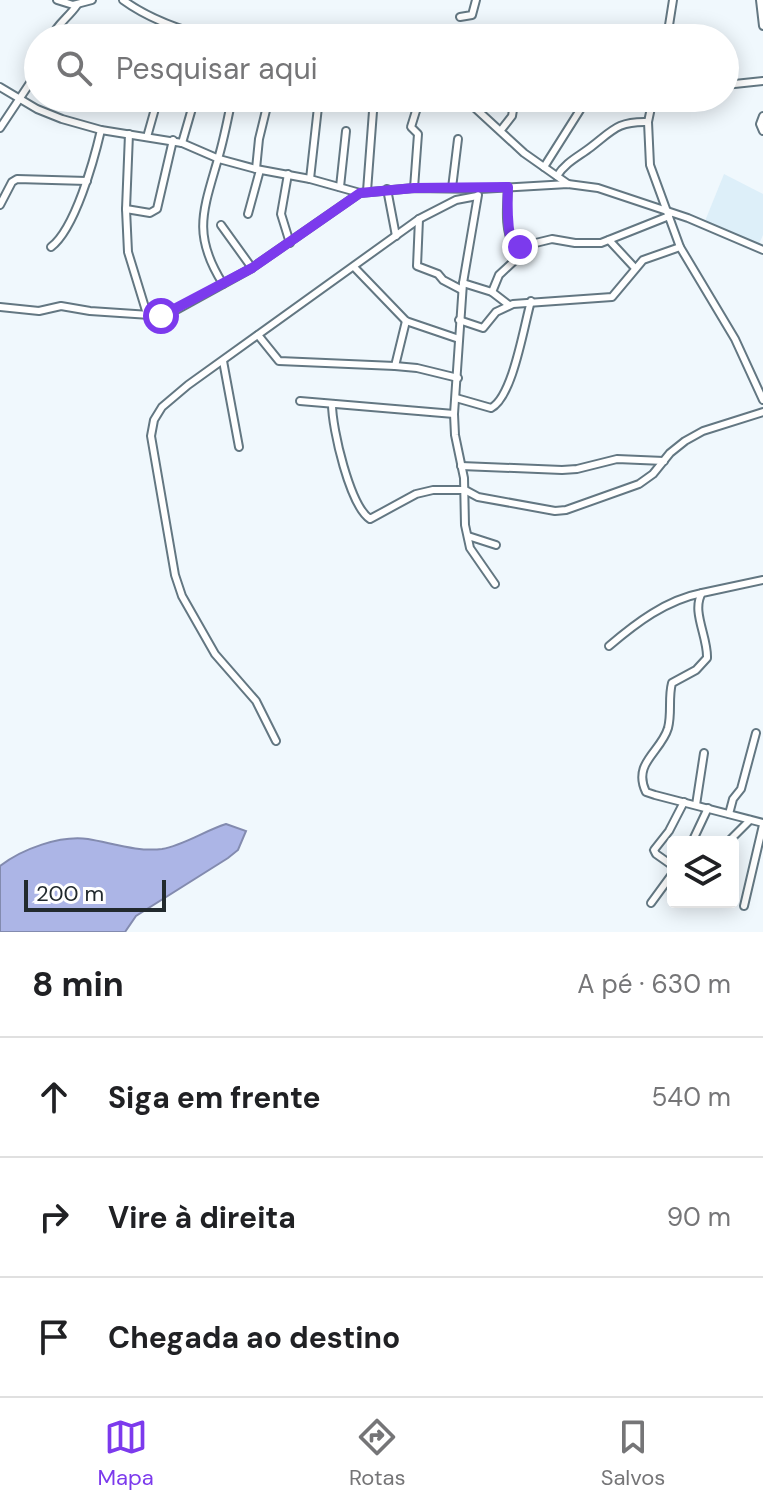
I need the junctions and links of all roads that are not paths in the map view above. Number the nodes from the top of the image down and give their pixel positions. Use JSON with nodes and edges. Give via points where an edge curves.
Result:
{"nodes":[{"id":1,"x":57,"y":0,"type":"edge"},
{"id":2,"x":92,"y":0,"type":"edge"},
{"id":3,"x":123,"y":0,"type":"edge"},
{"id":4,"x":476,"y":0,"type":"edge"},
{"id":5,"x":673,"y":0,"type":"edge"},
{"id":6,"x":760,"y":0,"type":"edge"},
{"id":7,"x":77,"y":5,"type":"junction"},
{"id":8,"x":460,"y":17,"type":"dead end"},
{"id":9,"x":61,"y":24,"type":"edge"},
{"id":10,"x":164,"y":24,"type":"edge"},
{"id":11,"x":669,"y":24,"type":"edge"},
{"id":12,"x":763,"y":26,"type":"edge"},
{"id":13,"x":763,"y":81,"type":"edge"},
{"id":14,"x":739,"y":84,"type":"edge"},
{"id":15,"x":0,"y":87,"type":"edge"},
{"id":16,"x":24,"y":93,"type":"edge"},
{"id":17,"x":20,"y":99,"type":"junction"},
{"id":18,"x":24,"y":101,"type":"edge"},
{"id":19,"x":47,"y":112,"type":"edge"},
{"id":20,"x":154,"y":112,"type":"edge"},
{"id":21,"x":191,"y":112,"type":"edge"},
{"id":22,"x":229,"y":112,"type":"edge"},
{"id":23,"x":266,"y":112,"type":"edge"},
{"id":24,"x":317,"y":112,"type":"edge"},
{"id":25,"x":373,"y":112,"type":"edge"},
{"id":26,"x":416,"y":112,"type":"edge"},
{"id":27,"x":480,"y":112,"type":"edge"},
{"id":28,"x":513,"y":112,"type":"edge"},
{"id":29,"x":579,"y":112,"type":"edge"},
{"id":30,"x":650,"y":112,"type":"edge"},
{"id":31,"x":763,"y":116,"type":"edge"},
{"id":32,"x":648,"y":122,"type":"junction"},
{"id":33,"x":0,"y":128,"type":"edge"},
{"id":34,"x":101,"y":130,"type":"junction"},
{"id":35,"x":501,"y":130,"type":"junction"},
{"id":36,"x":346,"y":131,"type":"dead end"},
{"id":37,"x":763,"y":131,"type":"edge"},
{"id":38,"x":129,"y":134,"type":"junction"},
{"id":39,"x":147,"y":137,"type":"junction"},
{"id":40,"x":458,"y":139,"type":"dead end"},
{"id":41,"x":173,"y":140,"type":"junction"},
{"id":42,"x":182,"y":143,"type":"junction"},
{"id":43,"x":219,"y":159,"type":"junction"},
{"id":44,"x":544,"y":167,"type":"junction"},
{"id":45,"x":258,"y":170,"type":"junction"},
{"id":46,"x":288,"y":174,"type":"junction"},
{"id":47,"x":557,"y":176,"type":"junction"},
{"id":48,"x":310,"y":179,"type":"junction"},
{"id":49,"x":87,"y":181,"type":"junction"},
{"id":50,"x":568,"y":184,"type":"junction"},
{"id":51,"x":340,"y":187,"type":"junction"},
{"id":52,"x":508,"y":187,"type":"junction"},
{"id":53,"x":414,"y":188,"type":"junction"},
{"id":54,"x":452,"y":188,"type":"junction"},
{"id":55,"x":387,"y":189,"type":"junction"},
{"id":56,"x":364,"y":192,"type":"junction"},
{"id":57,"x":478,"y":192,"type":"junction"},
{"id":58,"x":0,"y":205,"type":"edge"},
{"id":59,"x":126,"y":209,"type":"junction"},
{"id":60,"x":668,"y":213,"type":"junction"},
{"id":61,"x":248,"y":214,"type":"dead end"},
{"id":62,"x":419,"y":219,"type":"junction"},
{"id":63,"x":221,"y":225,"type":"dead end"},
{"id":64,"x":396,"y":236,"type":"junction"},
{"id":65,"x":609,"y":240,"type":"junction"},
{"id":66,"x":290,"y":243,"type":"junction"},
{"id":67,"x":531,"y":244,"type":"junction"},
{"id":68,"x":51,"y":247,"type":"dead end"},
{"id":69,"x":680,"y":247,"type":"junction"},
{"id":70,"x":763,"y":250,"type":"edge"},
{"id":71,"x":354,"y":267,"type":"junction"},
{"id":72,"x":634,"y":267,"type":"junction"},
{"id":73,"x":252,"y":268,"type":"junction"},
{"id":74,"x":223,"y":284,"type":"junction"},
{"id":75,"x":463,"y":286,"type":"junction"},
{"id":76,"x":492,"y":292,"type":"junction"},
{"id":77,"x":531,"y":301,"type":"junction"},
{"id":78,"x":509,"y":305,"type":"junction"},
{"id":79,"x":0,"y":307,"type":"edge"},
{"id":80,"x":147,"y":314,"type":"junction"},
{"id":81,"x":459,"y":320,"type":"junction"},
{"id":82,"x":406,"y":321,"type":"junction"},
{"id":83,"x":258,"y":335,"type":"junction"},
{"id":84,"x":459,"y":339,"type":"junction"},
{"id":85,"x":223,"y":361,"type":"junction"},
{"id":86,"x":395,"y":366,"type":"junction"},
{"id":87,"x":458,"y":378,"type":"junction"},
{"id":88,"x":456,"y":398,"type":"junction"},
{"id":89,"x":763,"y":400,"type":"edge"},
{"id":90,"x":300,"y":401,"type":"dead end"},
{"id":91,"x":332,"y":404,"type":"junction"},
{"id":92,"x":763,"y":412,"type":"edge"},
{"id":93,"x":454,"y":414,"type":"junction"},
{"id":94,"x":239,"y":447,"type":"dead end"},
{"id":95,"x":664,"y":461,"type":"junction"},
{"id":96,"x":461,"y":466,"type":"junction"},
{"id":97,"x":465,"y":490,"type":"junction"},
{"id":98,"x":468,"y":536,"type":"junction"},
{"id":99,"x":496,"y":545,"type":"dead end"},
{"id":100,"x":763,"y":580,"type":"edge"},
{"id":101,"x":495,"y":584,"type":"dead end"},
{"id":102,"x":702,"y":593,"type":"junction"},
{"id":103,"x":609,"y":646,"type":"dead end"},
{"id":104,"x":756,"y":733,"type":"dead end"},
{"id":105,"x":276,"y":741,"type":"dead end"},
{"id":106,"x":704,"y":753,"type":"dead end"},
{"id":107,"x":684,"y":802,"type":"junction"},
{"id":108,"x":696,"y":805,"type":"junction"},
{"id":109,"x":708,"y":808,"type":"junction"},
{"id":110,"x":729,"y":814,"type":"junction"},
{"id":111,"x":750,"y":820,"type":"junction"},
{"id":112,"x":763,"y":824,"type":"edge"},
{"id":113,"x":695,"y":836,"type":"edge"},
{"id":114,"x":734,"y":836,"type":"edge"},
{"id":115,"x":667,"y":862,"type":"edge"},
{"id":116,"x":667,"y":881,"type":"edge"},
{"id":117,"x":651,"y":903,"type":"dead end"},
{"id":118,"x":744,"y":906,"type":"dead end"}],
"edges":[{"from":1,"to":7,"type":"street"},
{"from":2,"to":7,"type":"street"},
{"from":3,"to":10,"type":"street"},
{"from":4,"to":8,"type":"street","via":[[472,15]]},
{"from":5,"to":11,"type":"street"},
{"from":6,"to":12,"type":"street"},
{"from":7,"to":9,"type":"street"},
{"from":13,"to":14,"type":"street"},
{"from":15,"to":17,"type":"street"},
{"from":16,"to":17,"type":"street"},
{"from":17,"to":18,"type":"street"},
{"from":17,"to":33,"type":"street"},
{"from":19,"to":34,"type":"street"},
{"from":20,"to":39,"type":"street"},
{"from":21,"to":42,"type":"street"},
{"from":22,"to":43,"type":"street"},
{"from":23,"to":45,"type":"street"},
{"from":24,"to":48,"type":"street"},
{"from":25,"to":56,"type":"street"},
{"from":26,"to":53,"type":"street","via":[[411,127],[418,134]]},
{"from":27,"to":35,"type":"street"},
{"from":28,"to":35,"type":"street"},
{"from":29,"to":44,"type":"street"},
{"from":30,"to":32,"type":"street"},
{"from":31,"to":37,"type":"street"},
{"from":32,"to":47,"type":"street","via":[[608,131]]},
{"from":32,"to":60,"type":"street","via":[[650,165]]},
{"from":34,"to":38,"type":"street"},
{"from":34,"to":49,"type":"street"},
{"from":35,"to":44,"type":"street"},
{"from":36,"to":51,"type":"street"},
{"from":38,"to":39,"type":"street"},
{"from":38,"to":59,"type":"street"},
{"from":39,"to":41,"type":"street"},
{"from":40,"to":54,"type":"street"},
{"from":41,"to":42,"type":"street"},
{"from":41,"to":59,"type":"street","via":[[157,209]]},
{"from":42,"to":43,"type":"street"},
{"from":43,"to":45,"type":"street"},
{"from":43,"to":74,"type":"street","via":[[206,196],[204,223],[206,252]]},
{"from":44,"to":47,"type":"street"},
{"from":45,"to":46,"type":"street"},
{"from":45,"to":61,"type":"street"},
{"from":46,"to":48,"type":"street"},
{"from":46,"to":66,"type":"street","via":[[281,214]]},
{"from":47,"to":50,"type":"street"},
{"from":48,"to":51,"type":"street"},
{"from":49,"to":58,"type":"street","via":[[17,179]]},
{"from":49,"to":68,"type":"street"},
{"from":50,"to":52,"type":"street"},
{"from":50,"to":60,"type":"street","via":[[598,188]]},
{"from":51,"to":56,"type":"street"},
{"from":52,"to":57,"type":"street"},
{"from":52,"to":67,"type":"street","via":[[512,246]]},
{"from":53,"to":54,"type":"street"},
{"from":53,"to":55,"type":"street"},
{"from":54,"to":57,"type":"street"},
{"from":55,"to":56,"type":"street"},
{"from":55,"to":64,"type":"street"},
{"from":56,"to":66,"type":"street"},
{"from":57,"to":62,"type":"street"},
{"from":57,"to":75,"type":"street"},
{"from":59,"to":80,"type":"street","via":[[128,252]]},
{"from":60,"to":65,"type":"street"},
{"from":60,"to":69,"type":"street"},
{"from":60,"to":70,"type":"street"},
{"from":62,"to":64,"type":"street"},
{"from":62,"to":75,"type":"street","via":[[417,266]]},
{"from":63,"to":73,"type":"street"},
{"from":64,"to":71,"type":"street"},
{"from":65,"to":67,"type":"street"},
{"from":65,"to":72,"type":"street"},
{"from":66,"to":73,"type":"street"},
{"from":67,"to":76,"type":"street","via":[[499,275]]},
{"from":69,"to":72,"type":"street"},
{"from":69,"to":89,"type":"street","via":[[735,339]]},
{"from":71,"to":82,"type":"street"},
{"from":71,"to":83,"type":"street"},
{"from":72,"to":77,"type":"street","via":[[612,297]]},
{"from":73,"to":74,"type":"street"},
{"from":74,"to":80,"type":"street","via":[[165,316]]},
{"from":75,"to":76,"type":"street"},
{"from":75,"to":81,"type":"street"},
{"from":76,"to":78,"type":"street"},
{"from":77,"to":78,"type":"street"},
{"from":77,"to":88,"type":"street","via":[[522,346],[500,402],[491,408]]},
{"from":78,"to":81,"type":"street","via":[[483,328]]},
{"from":79,"to":80,"type":"street"},
{"from":81,"to":84,"type":"street"},
{"from":82,"to":84,"type":"street"},
{"from":82,"to":86,"type":"street"},
{"from":83,"to":85,"type":"street"},
{"from":83,"to":86,"type":"street","via":[[279,361]]},
{"from":84,"to":87,"type":"street"},
{"from":85,"to":94,"type":"street"},
{"from":85,"to":105,"type":"street","via":[[162,407],[151,436],[155,466],[182,596],[215,654],[256,701]]},
{"from":86,"to":87,"type":"street"},
{"from":87,"to":88,"type":"street"},
{"from":88,"to":93,"type":"street"},
{"from":90,"to":91,"type":"street"},
{"from":91,"to":93,"type":"street"},
{"from":91,"to":97,"type":"street","via":[[357,506],[366,518],[416,494]]},
{"from":92,"to":95,"type":"street","via":[[703,431]]},
{"from":93,"to":96,"type":"street"},
{"from":95,"to":96,"type":"street","via":[[617,459],[562,470]]},
{"from":95,"to":97,"type":"street","via":[[639,484],[566,510],[478,497]]},
{"from":96,"to":97,"type":"street"},
{"from":97,"to":98,"type":"street"},
{"from":98,"to":99,"type":"street"},
{"from":98,"to":101,"type":"street","via":[[472,553]]},
{"from":100,"to":102,"type":"street"},
{"from":102,"to":103,"type":"street","via":[[662,608]]},
{"from":102,"to":107,"type":"street","via":[[697,606],[707,658],[677,678],[670,691],[669,727],[644,766],[646,792]]},
{"from":104,"to":110,"type":"street"},
{"from":106,"to":108,"type":"street"},
{"from":107,"to":108,"type":"street"},
{"from":107,"to":115,"type":"street","via":[[654,850]]},
{"from":108,"to":109,"type":"street"},
{"from":109,"to":110,"type":"street"},
{"from":109,"to":113,"type":"street"},
{"from":110,"to":111,"type":"street"},
{"from":111,"to":112,"type":"street"},
{"from":111,"to":114,"type":"street"},
{"from":112,"to":118,"type":"street"},
{"from":116,"to":117,"type":"street"}]}
